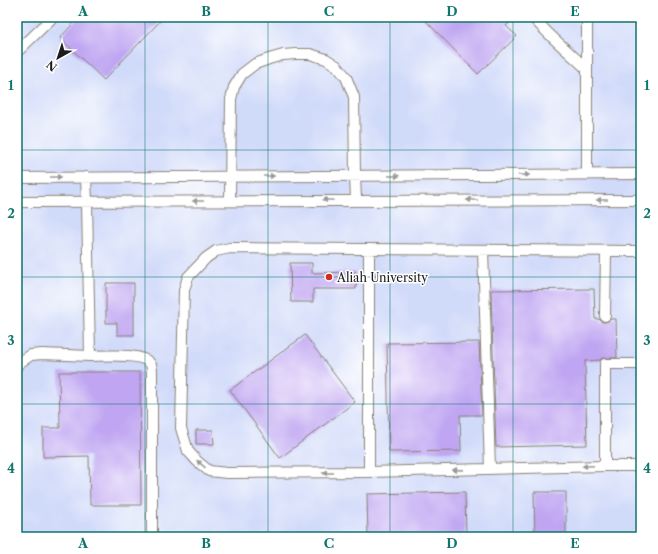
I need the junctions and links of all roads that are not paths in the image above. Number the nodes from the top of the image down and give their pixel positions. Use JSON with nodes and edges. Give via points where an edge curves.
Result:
{"nodes":[{"id":1,"x":53,"y":17,"type":"edge"},
{"id":2,"x":532,"y":17,"type":"edge"},
{"id":3,"x":587,"y":17,"type":"edge"},
{"id":4,"x":17,"y":52,"type":"edge"},
{"id":5,"x":587,"y":68,"type":"junction"},
{"id":6,"x":587,"y":174,"type":"junction"},
{"id":7,"x":641,"y":174,"type":"edge"},
{"id":8,"x":230,"y":176,"type":"junction"},
{"id":9,"x":355,"y":176,"type":"junction"},
{"id":10,"x":86,"y":177,"type":"junction"},
{"id":11,"x":17,"y":178,"type":"edge"},
{"id":12,"x":356,"y":200,"type":"junction"},
{"id":13,"x":641,"y":200,"type":"edge"},
{"id":14,"x":230,"y":201,"type":"junction"},
{"id":15,"x":17,"y":202,"type":"edge"},
{"id":16,"x":87,"y":202,"type":"junction"},
{"id":17,"x":369,"y":249,"type":"junction"},
{"id":18,"x":483,"y":250,"type":"junction"},
{"id":19,"x":641,"y":251,"type":"edge"},
{"id":20,"x":606,"y":252,"type":"junction"},
{"id":21,"x":605,"y":316,"type":"dead end"},
{"id":22,"x":90,"y":356,"type":"junction"},
{"id":23,"x":641,"y":364,"type":"edge"},
{"id":24,"x":17,"y":366,"type":"edge"},
{"id":25,"x":605,"y":466,"type":"junction"},
{"id":26,"x":641,"y":466,"type":"edge"},
{"id":27,"x":490,"y":469,"type":"junction"},
{"id":28,"x":369,"y":472,"type":"junction"},
{"id":29,"x":152,"y":537,"type":"edge"}],
"edges":[{"from":1,"to":4,"type":"lane"},
{"from":2,"to":5,"type":"lane"},
{"from":3,"to":5,"type":"lane"},
{"from":5,"to":6,"type":"lane"},
{"from":6,"to":7,"type":"lane"},
{"from":9,"to":6,"type":"lane","one_way":true},
{"from":8,"to":9,"type":"lane","one_way":true},
{"from":8,"to":9,"type":"lane","via":[[231,99],[234,87],[242,74],[255,64],[283,55],[310,54],[337,66],[346,77],[354,97]]},
{"from":8,"to":10,"type":"lane"},
{"from":8,"to":14,"type":"lane"},
{"from":9,"to":12,"type":"lane"},
{"from":11,"to":10,"type":"lane","one_way":true},
{"from":10,"to":16,"type":"lane"},
{"from":13,"to":12,"type":"lane","one_way":true},
{"from":12,"to":14,"type":"lane","one_way":true},
{"from":14,"to":16,"type":"lane","one_way":true},
{"from":15,"to":16,"type":"lane"},
{"from":16,"to":22,"type":"lane"},
{"from":17,"to":18,"type":"lane"},
{"from":17,"to":28,"type":"lane"},
{"from":28,"to":17,"type":"lane","one_way":true,"via":[[209,471],[188,451],[181,428],[184,290],[188,277],[206,258],[216,251],[230,248]]},
{"from":18,"to":20,"type":"lane"},
{"from":18,"to":27,"type":"lane"},
{"from":19,"to":20,"type":"lane"},
{"from":20,"to":21,"type":"lane"},
{"from":22,"to":24,"type":"lane","via":[[31,355]]},
{"from":22,"to":29,"type":"lane","via":[[134,356],[145,359],[151,365]]},
{"from":23,"to":25,"type":"lane","via":[[605,364]]},
{"from":25,"to":26,"type":"lane"},
{"from":25,"to":27,"type":"lane","one_way":true},
{"from":27,"to":28,"type":"lane","one_way":true}]}
